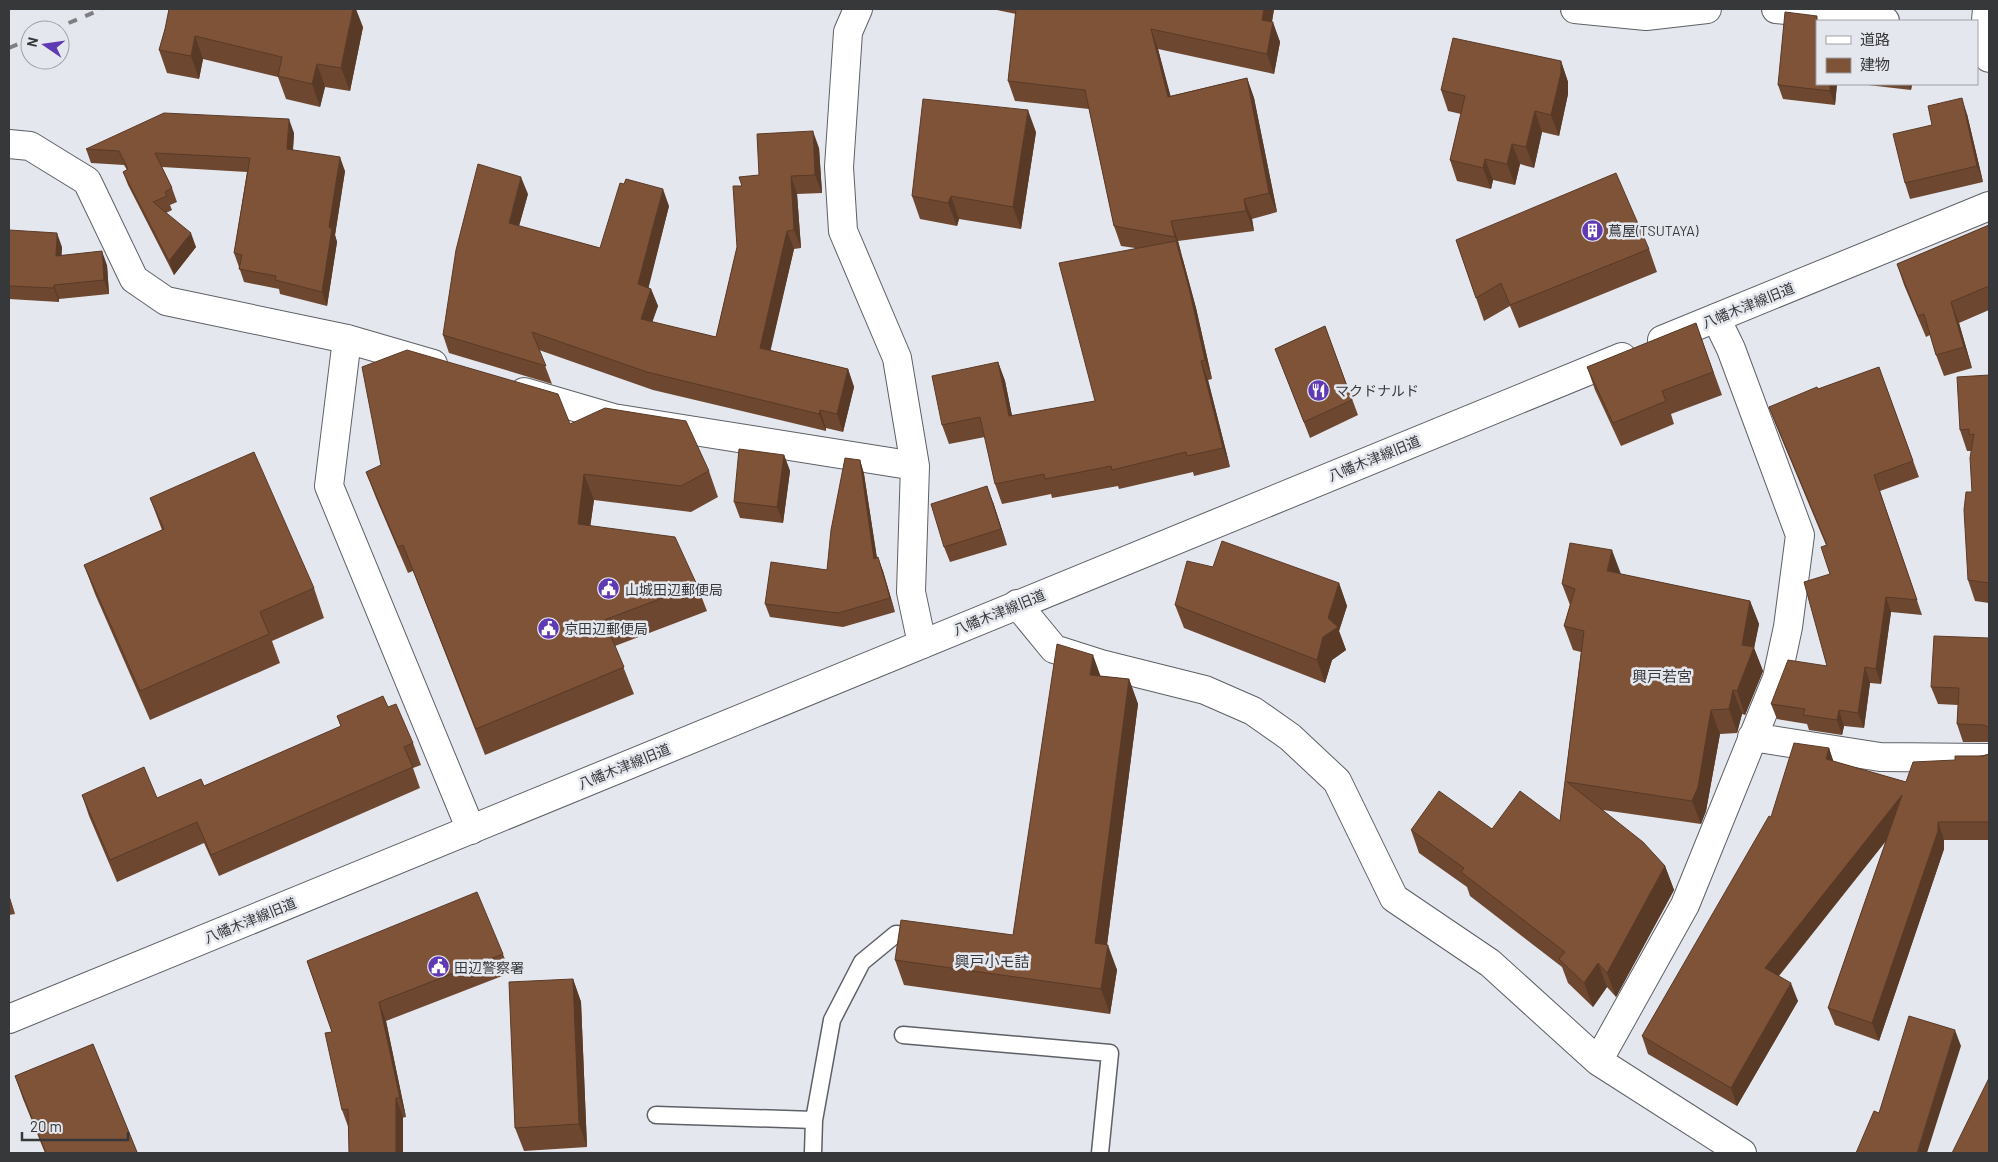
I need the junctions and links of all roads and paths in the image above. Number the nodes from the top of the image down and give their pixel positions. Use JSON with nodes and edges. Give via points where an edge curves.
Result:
{"nodes":[{"id":1,"x":858,"y":9,"type":"edge"},
{"id":2,"x":1576,"y":9,"type":"edge"},
{"id":3,"x":1707,"y":9,"type":"edge"},
{"id":4,"x":1776,"y":9,"type":"edge"},
{"id":5,"x":1857,"y":13,"type":"edge"},
{"id":6,"x":1882,"y":20,"type":"edge"},
{"id":7,"x":9,"y":144,"type":"edge"},
{"id":8,"x":1989,"y":206,"type":"edge"},
{"id":9,"x":1716,"y":318,"type":"junction"},
{"id":10,"x":347,"y":339,"type":"junction"},
{"id":11,"x":461,"y":373,"type":"edge"},
{"id":12,"x":499,"y":384,"type":"edge"},
{"id":13,"x":915,"y":466,"type":"junction"},
{"id":14,"x":1017,"y":604,"type":"junction"},
{"id":15,"x":922,"y":644,"type":"junction"},
{"id":16,"x":1752,"y":737,"type":"junction"},
{"id":17,"x":1989,"y":758,"type":"edge"},
{"id":18,"x":471,"y":830,"type":"junction"},
{"id":19,"x":933,"y":937,"type":"edge"},
{"id":20,"x":9,"y":1019,"type":"edge"},
{"id":21,"x":903,"y":1034,"type":"dead end"},
{"id":22,"x":1598,"y":1061,"type":"junction"},
{"id":23,"x":656,"y":1114,"type":"dead end"},
{"id":24,"x":814,"y":1120,"type":"junction"},
{"id":25,"x":813,"y":1153,"type":"edge"},
{"id":26,"x":1100,"y":1153,"type":"edge"},
{"id":27,"x":1742,"y":1153,"type":"edge"}],
"edges":[{"from":1,"to":13,"type":"street","via":[[848,32],[839,168],[844,230],[897,358]]},
{"from":2,"to":3,"type":"street","via":[[1646,16]]},
{"from":4,"to":5,"type":"street"},
{"from":5,"to":6,"type":"street"},
{"from":7,"to":10,"type":"street","via":[[30,146],[87,181],[134,280],[166,301]]},
{"from":8,"to":9,"type":"street","name":"八幡木津線旧道"},
{"from":9,"to":14,"type":"street","name":"八幡木津線旧道"},
{"from":9,"to":16,"type":"street","via":[[1731,349],[1800,535],[1779,669]]},
{"from":10,"to":11,"type":"street"},
{"from":10,"to":18,"type":"street","via":[[329,486]]},
{"from":12,"to":13,"type":"street","via":[[612,418]]},
{"from":13,"to":15,"type":"street","via":[[911,592]]},
{"from":14,"to":15,"type":"street","name":"八幡木津線旧道"},
{"from":14,"to":22,"type":"street","via":[[1054,649],[1205,690],[1253,712],[1290,737],[1337,781],[1394,898],[1490,963]]},
{"from":15,"to":18,"type":"street","name":"八幡木津線旧道"},
{"from":16,"to":17,"type":"street","via":[[1880,758]]},
{"from":16,"to":22,"type":"street","via":[[1685,905]]},
{"from":18,"to":20,"type":"street","name":"八幡木津線旧道"},
{"from":19,"to":24,"type":"lane","via":[[896,934],[862,962],[832,1020]]},
{"from":21,"to":26,"type":"lane","via":[[1110,1053]]},
{"from":22,"to":27,"type":"street"},
{"from":23,"to":24,"type":"lane"},
{"from":24,"to":25,"type":"lane"}]}
